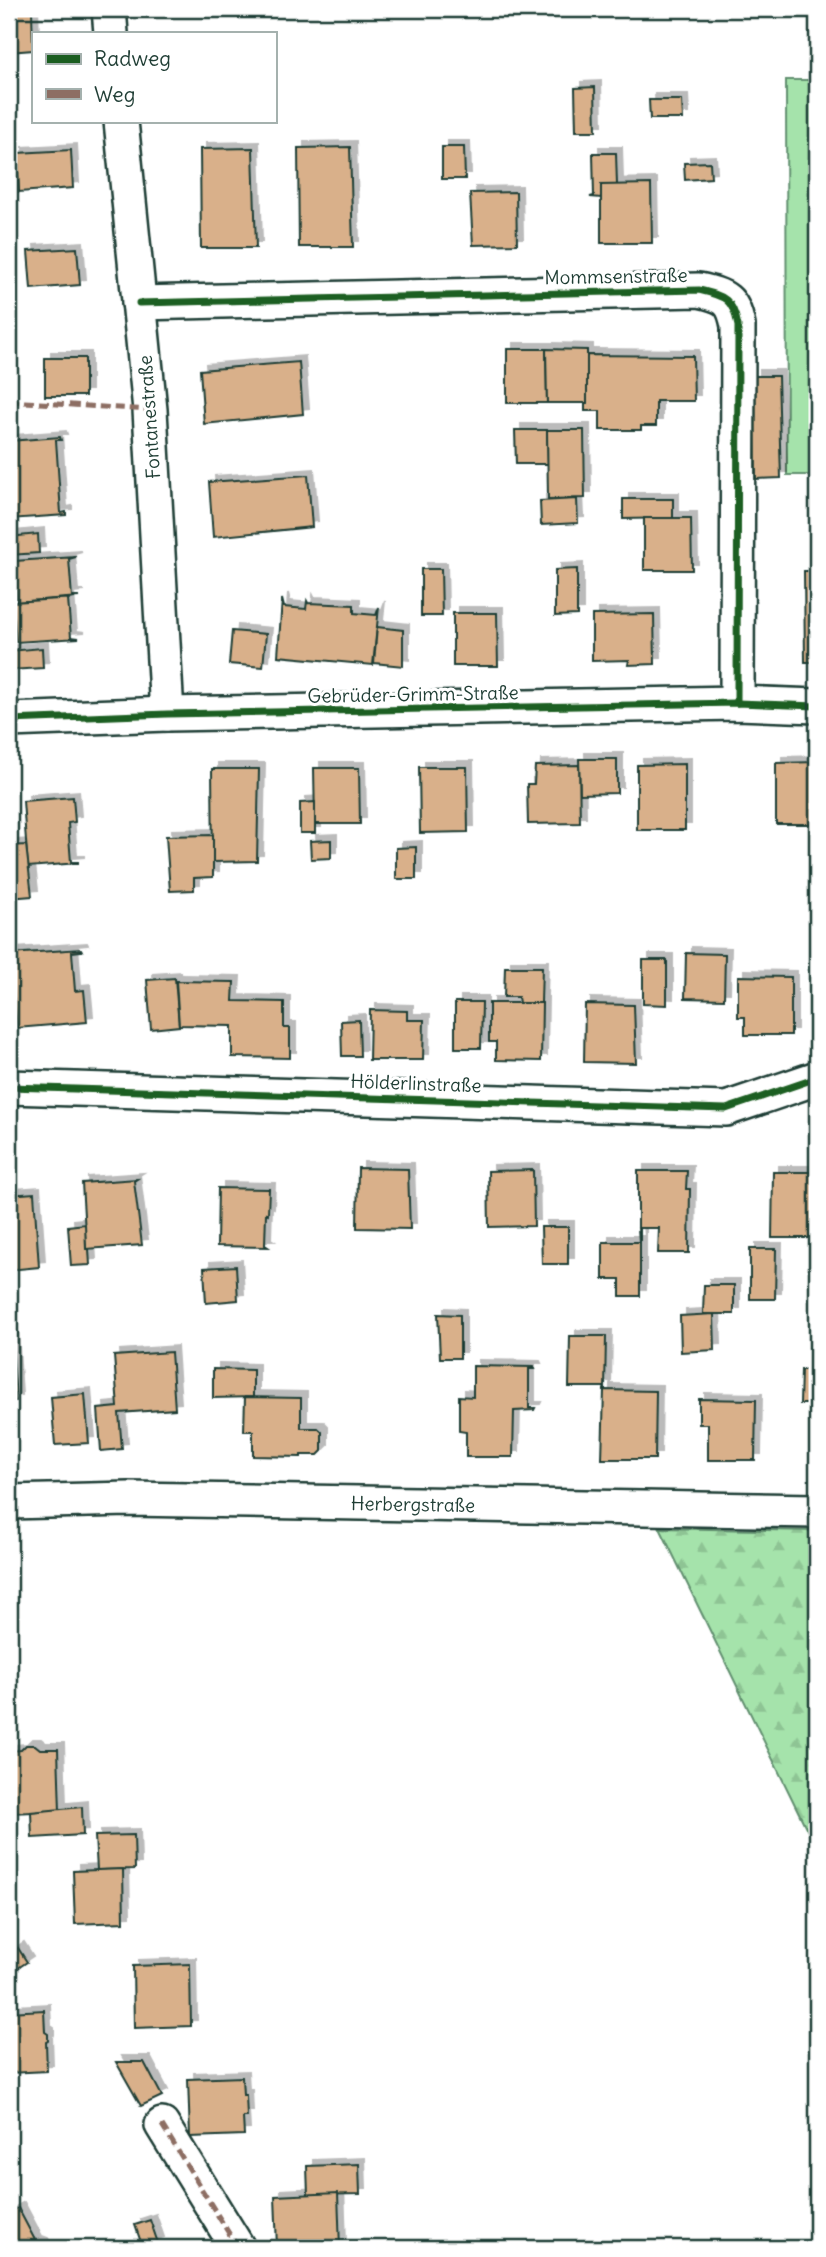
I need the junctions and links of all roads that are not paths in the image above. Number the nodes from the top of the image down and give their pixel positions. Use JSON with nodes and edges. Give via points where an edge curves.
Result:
{"nodes":[{"id":1,"x":109,"y":9,"type":"edge"},
{"id":2,"x":111,"y":32,"type":"edge"},
{"id":3,"x":121,"y":122,"type":"edge"},
{"id":4,"x":139,"y":303,"type":"junction"},
{"id":5,"x":737,"y":703,"type":"junction"},
{"id":6,"x":817,"y":706,"type":"edge"},
{"id":7,"x":167,"y":714,"type":"junction"},
{"id":8,"x":9,"y":720,"type":"edge"},
{"id":9,"x":817,"y":1078,"type":"edge"},
{"id":10,"x":9,"y":1087,"type":"edge"},
{"id":11,"x":9,"y":1502,"type":"edge"},
{"id":12,"x":817,"y":1511,"type":"edge"},
{"id":13,"x":162,"y":2125,"type":"dead end"},
{"id":14,"x":238,"y":2248,"type":"edge"}],
"edges":[{"from":1,"to":2,"type":"street"},
{"from":3,"to":4,"type":"street","name":"Fontanestraße"},
{"from":4,"to":5,"type":"street","name":"Mommsenstraße","via":[[699,290],[723,296],[735,309],[738,326]]},
{"from":4,"to":7,"type":"street","name":"Fontanestraße","via":[[150,410]]},
{"from":5,"to":6,"type":"street","name":"Gebrüder-Grimm-Straße"},
{"from":5,"to":7,"type":"street","name":"Gebrüder-Grimm-Straße"},
{"from":7,"to":8,"type":"street","name":"Gebrüder-Grimm-Straße"},
{"from":9,"to":10,"type":"street","name":"Hölderlinstraße","via":[[726,1109]]},
{"from":11,"to":12,"type":"street","name":"Herbergstraße","via":[[130,1499]]},
{"from":13,"to":14,"type":"street"}]}
